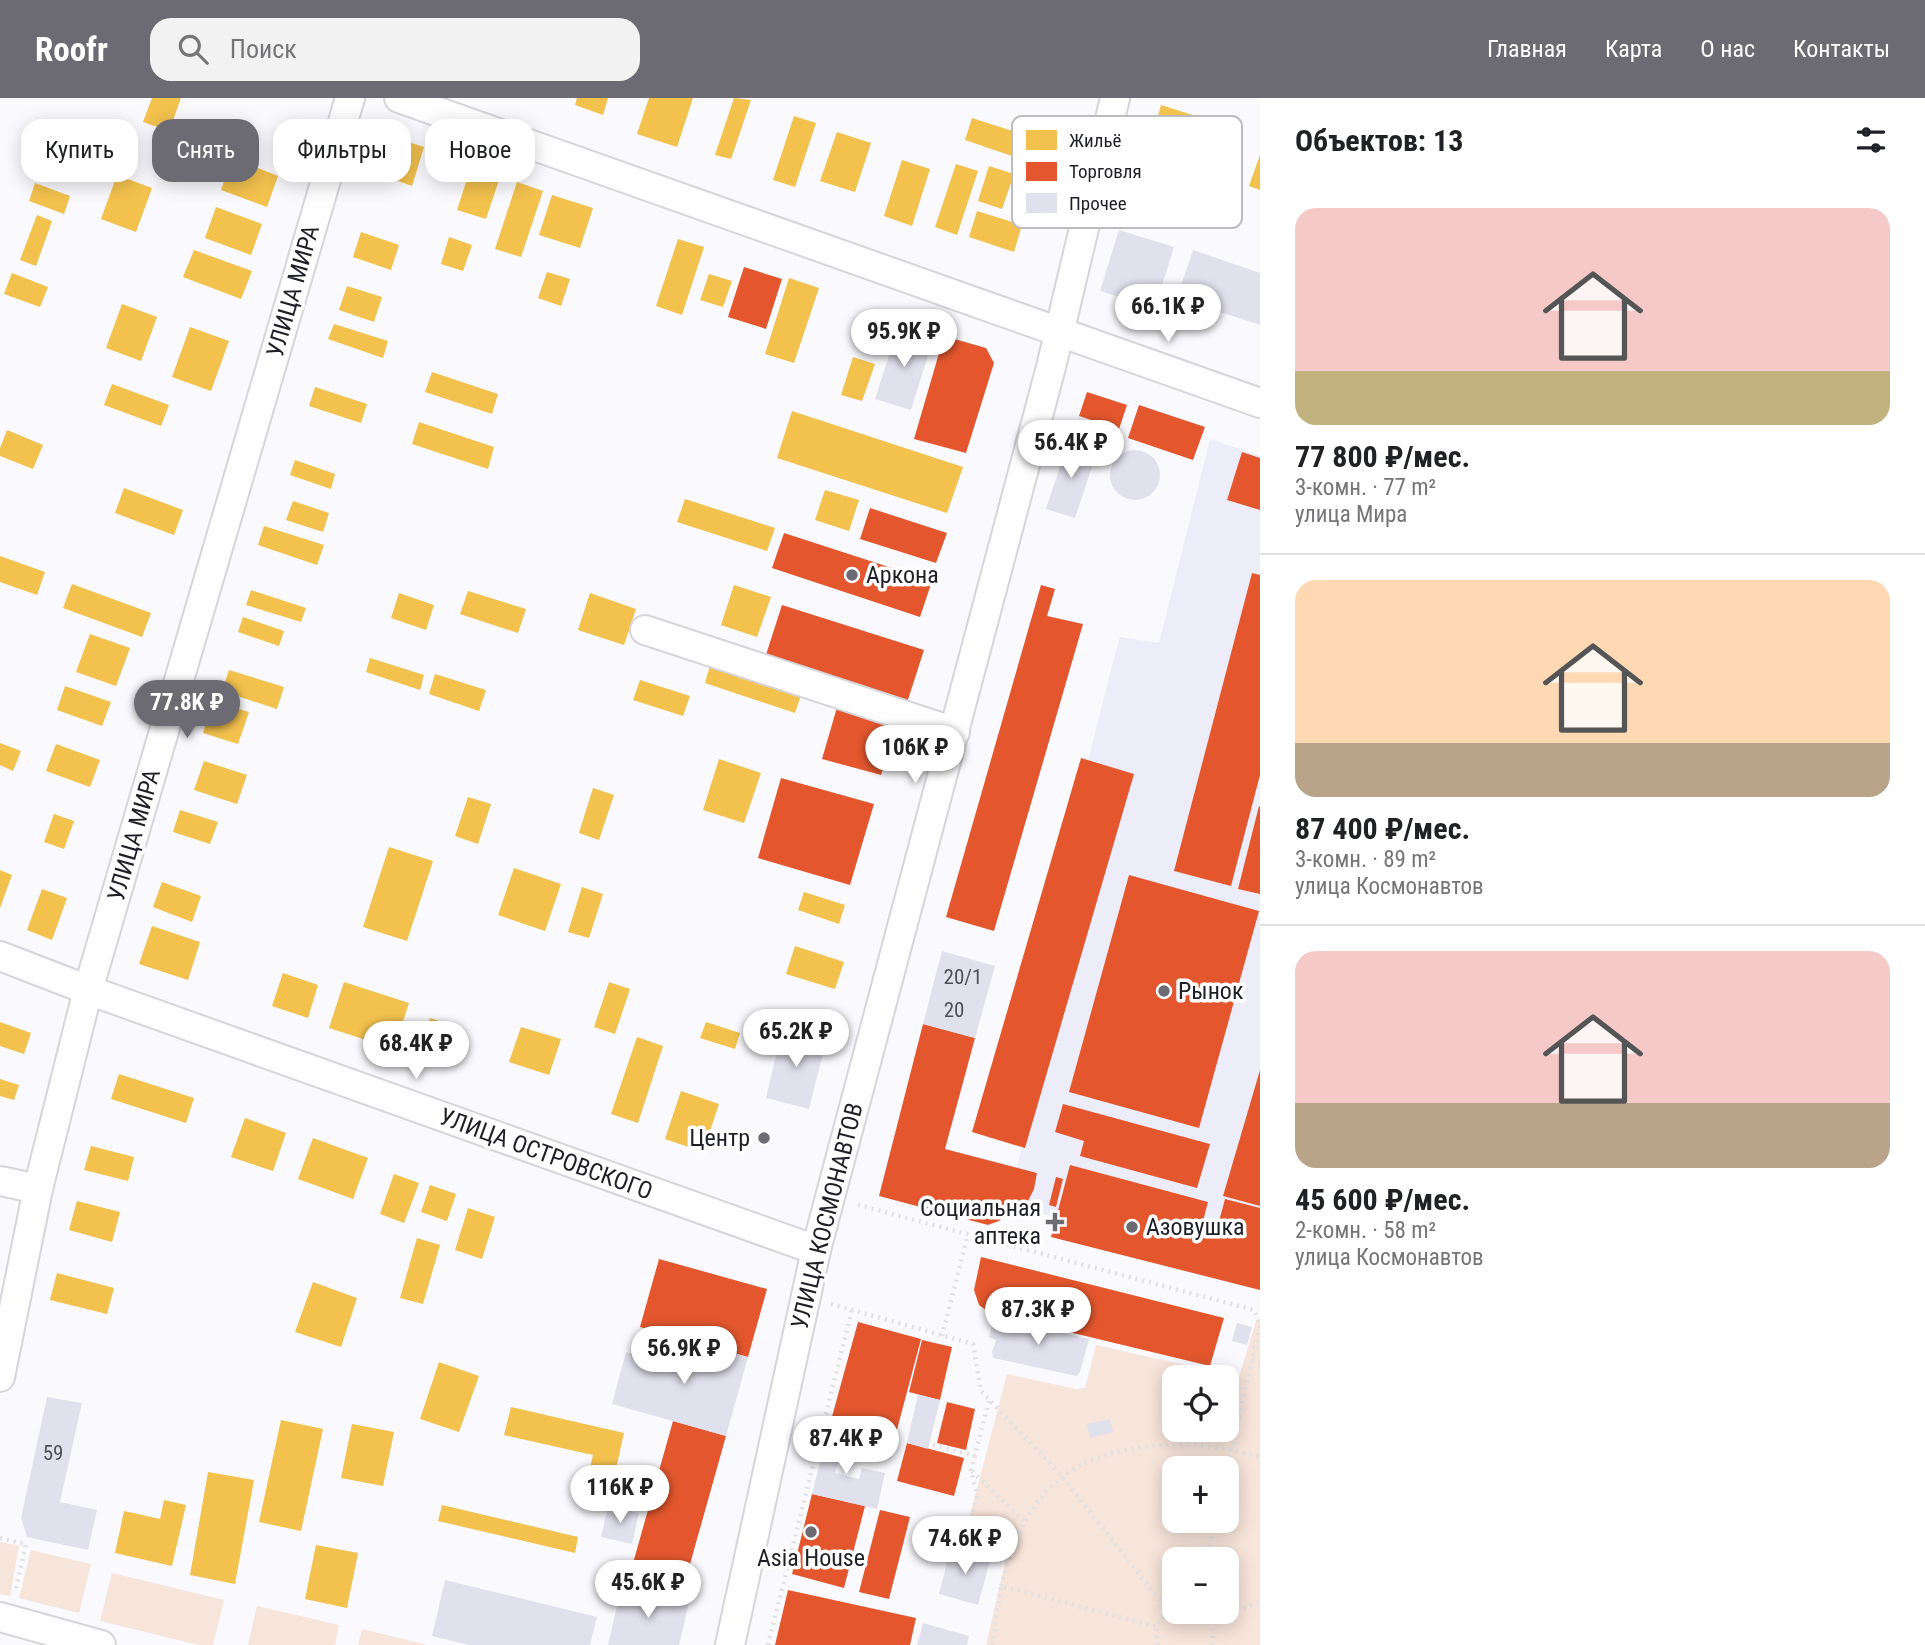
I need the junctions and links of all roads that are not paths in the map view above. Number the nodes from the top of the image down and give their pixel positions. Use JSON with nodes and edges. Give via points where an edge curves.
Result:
{"nodes":[{"id":1,"x":350,"y":98,"type":"edge"},
{"id":2,"x":399,"y":98,"type":"edge"},
{"id":3,"x":1115,"y":98,"type":"edge"},
{"id":4,"x":1111,"y":116,"type":"edge"},
{"id":5,"x":1084,"y":228,"type":"edge"},
{"id":6,"x":1060,"y":332,"type":"junction"},
{"id":7,"x":1260,"y":403,"type":"edge"},
{"id":8,"x":645,"y":630,"type":"dead end"},
{"id":9,"x":955,"y":732,"type":"junction"},
{"id":10,"x":0,"y":956,"type":"edge"},
{"id":11,"x":88,"y":990,"type":"junction"},
{"id":12,"x":0,"y":1181,"type":"edge"},
{"id":13,"x":38,"y":1189,"type":"junction"},
{"id":14,"x":816,"y":1250,"type":"junction"},
{"id":15,"x":0,"y":1377,"type":"edge"},
{"id":16,"x":0,"y":1617,"type":"edge"},
{"id":17,"x":101,"y":1645,"type":"edge"},
{"id":18,"x":730,"y":1645,"type":"edge"}],
"edges":[{"from":1,"to":11,"type":"street","name":"УЛИЦА МИРА"},
{"from":2,"to":6,"type":"street"},
{"from":3,"to":4,"type":"street","name":"УЛИЦА КОСМОНАВТОВ"},
{"from":5,"to":6,"type":"street","name":"УЛИЦА КОСМОНАВТОВ"},
{"from":6,"to":7,"type":"street"},
{"from":6,"to":9,"type":"street","name":"УЛИЦА КОСМОНАВТОВ"},
{"from":8,"to":9,"type":"street"},
{"from":9,"to":14,"type":"street","name":"УЛИЦА КОСМОНАВТОВ"},
{"from":10,"to":11,"type":"street","name":"УЛИЦА ОСТРОВСКОГО"},
{"from":11,"to":13,"type":"street","name":"УЛИЦА МИРА"},
{"from":11,"to":14,"type":"street","name":"УЛИЦА ОСТРОВСКОГО"},
{"from":12,"to":13,"type":"street"},
{"from":13,"to":15,"type":"street","name":"УЛИЦА МИРА"},
{"from":14,"to":18,"type":"street","name":"УЛИЦА КОСМОНАВТОВ"},
{"from":16,"to":17,"type":"street"}]}
